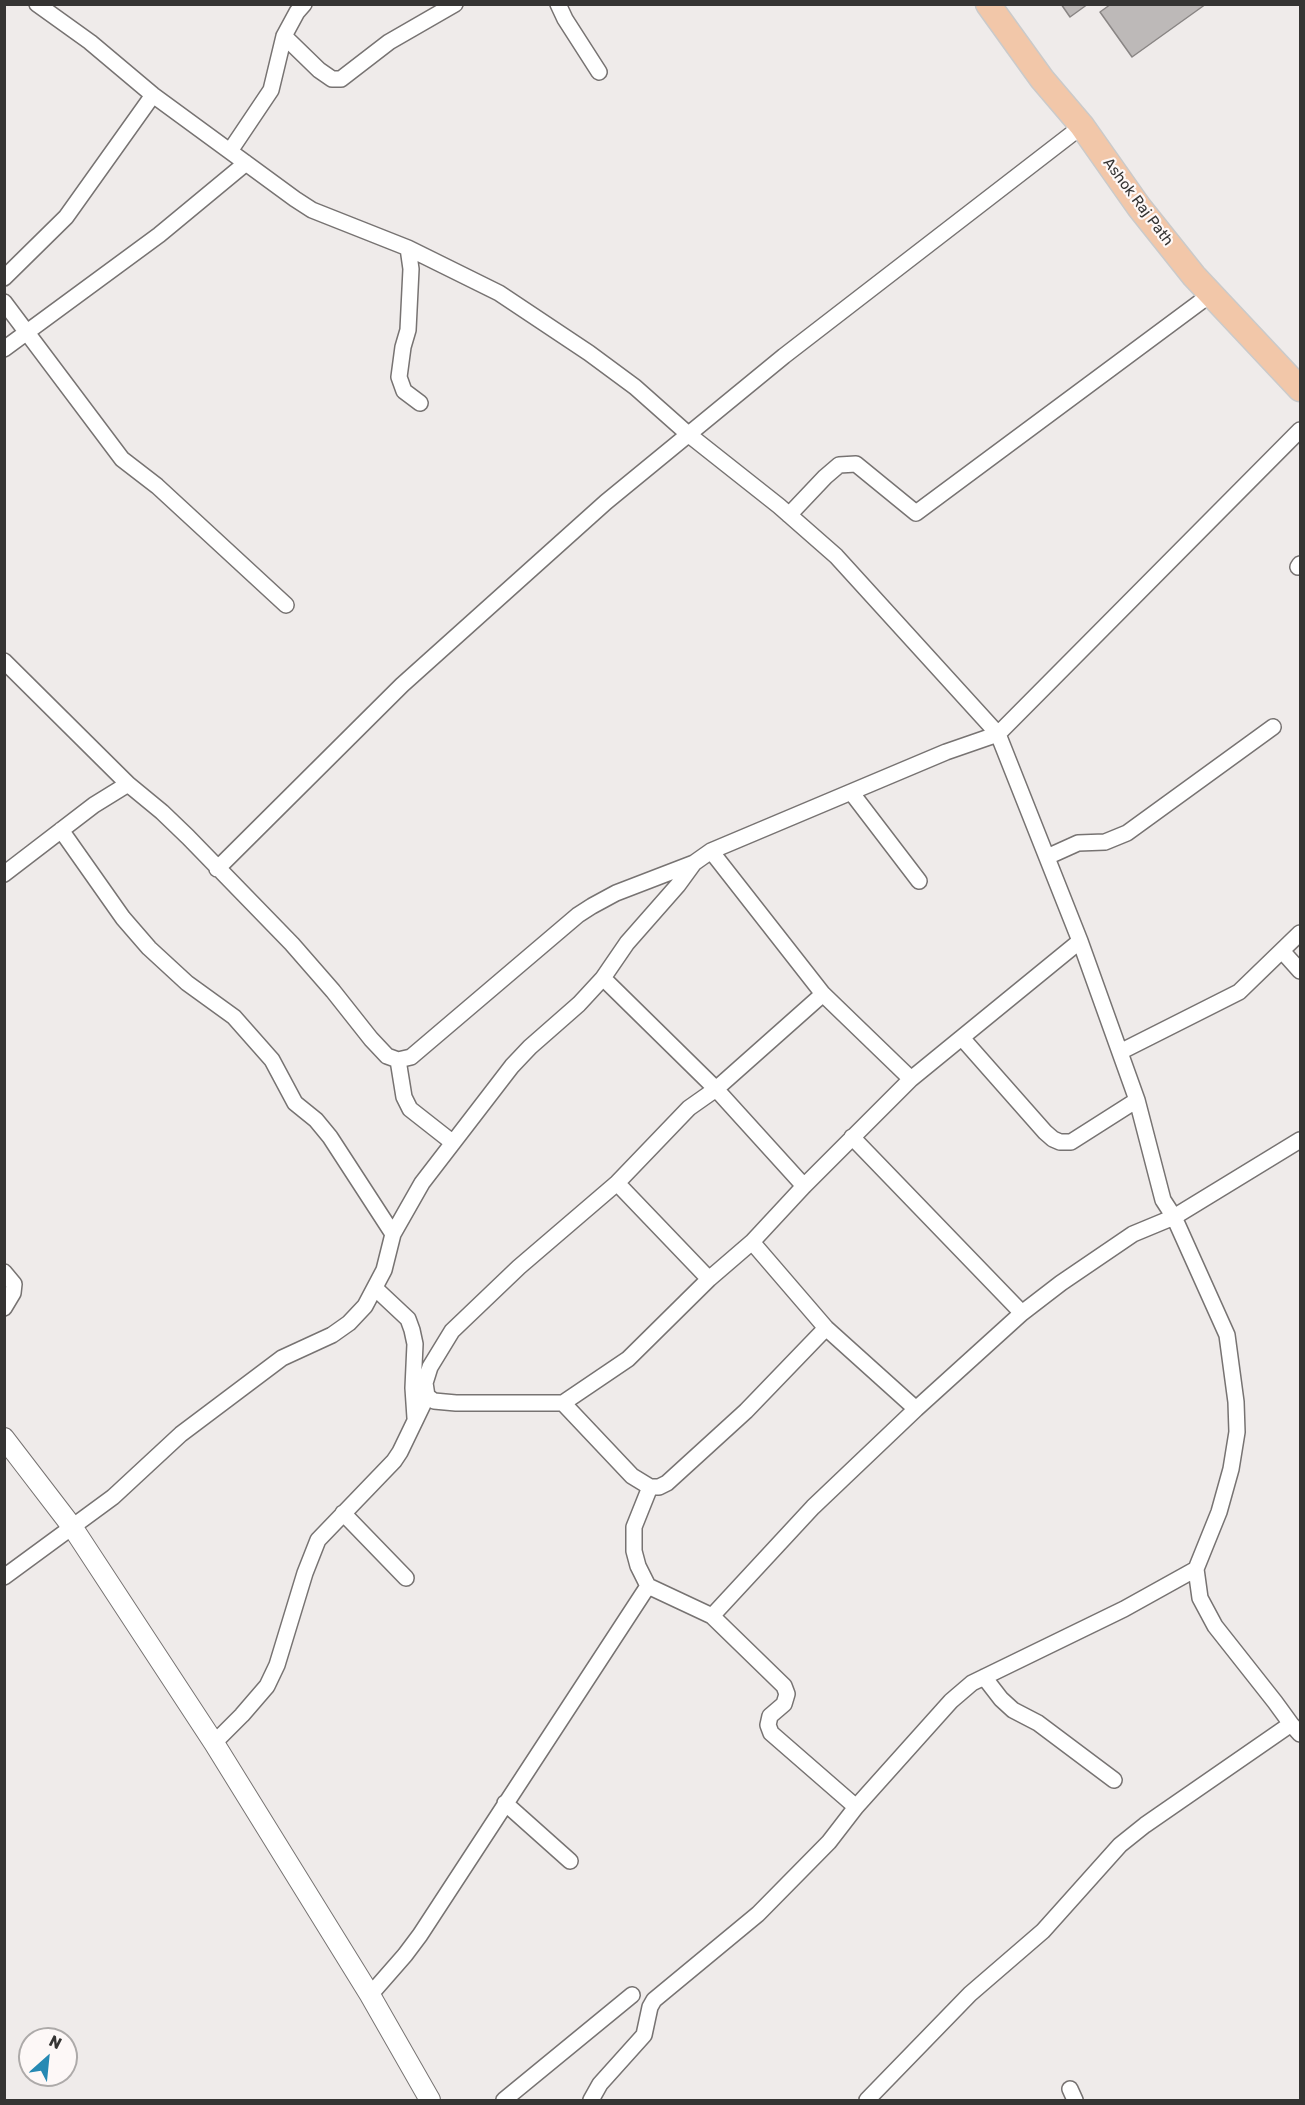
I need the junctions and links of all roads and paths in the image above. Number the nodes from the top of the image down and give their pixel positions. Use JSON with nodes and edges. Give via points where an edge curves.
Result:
{"nodes":[{"id":1,"x":304,"y":4,"type":"edge"},
{"id":2,"x":454,"y":4,"type":"edge"},
{"id":3,"x":558,"y":4,"type":"edge"},
{"id":4,"x":988,"y":4,"type":"edge"},
{"id":5,"x":38,"y":5,"type":"edge"},
{"id":6,"x":284,"y":36,"type":"junction"},
{"id":7,"x":599,"y":72,"type":"dead end"},
{"id":8,"x":153,"y":95,"type":"junction"},
{"id":9,"x":1082,"y":126,"type":"junction"},
{"id":10,"x":230,"y":151,"type":"junction"},
{"id":11,"x":246,"y":163,"type":"junction"},
{"id":12,"x":408,"y":248,"type":"junction"},
{"id":13,"x":4,"y":278,"type":"edge"},
{"id":14,"x":1211,"y":294,"type":"junction"},
{"id":15,"x":4,"y":302,"type":"edge"},
{"id":16,"x":27,"y":331,"type":"junction"},
{"id":17,"x":4,"y":349,"type":"edge"},
{"id":18,"x":1300,"y":389,"type":"edge"},
{"id":19,"x":420,"y":403,"type":"dead end"},
{"id":20,"x":1300,"y":430,"type":"edge"},
{"id":21,"x":688,"y":434,"type":"junction"},
{"id":22,"x":789,"y":515,"type":"junction"},
{"id":23,"x":285,"y":605,"type":"dead end"},
{"id":24,"x":4,"y":661,"type":"edge"},
{"id":25,"x":1273,"y":727,"type":"dead end"},
{"id":26,"x":998,"y":734,"type":"junction"},
{"id":27,"x":128,"y":784,"type":"junction"},
{"id":28,"x":851,"y":792,"type":"junction"},
{"id":29,"x":61,"y":830,"type":"junction"},
{"id":30,"x":711,"y":851,"type":"junction"},
{"id":31,"x":1047,"y":857,"type":"junction"},
{"id":32,"x":694,"y":863,"type":"junction"},
{"id":33,"x":217,"y":869,"type":"junction"},
{"id":34,"x":4,"y":874,"type":"edge"},
{"id":35,"x":919,"y":881,"type":"dead end"},
{"id":36,"x":1300,"y":933,"type":"edge"},
{"id":37,"x":1080,"y":941,"type":"junction"},
{"id":38,"x":1283,"y":952,"type":"junction"},
{"id":39,"x":1300,"y":971,"type":"edge"},
{"id":40,"x":603,"y":978,"type":"junction"},
{"id":41,"x":823,"y":994,"type":"junction"},
{"id":42,"x":962,"y":1038,"type":"junction"},
{"id":43,"x":1120,"y":1052,"type":"junction"},
{"id":44,"x":398,"y":1060,"type":"junction"},
{"id":45,"x":911,"y":1079,"type":"junction"},
{"id":46,"x":716,"y":1089,"type":"junction"},
{"id":47,"x":1137,"y":1100,"type":"junction"},
{"id":48,"x":852,"y":1137,"type":"junction"},
{"id":49,"x":1300,"y":1140,"type":"edge"},
{"id":50,"x":452,"y":1142,"type":"junction"},
{"id":51,"x":617,"y":1183,"type":"junction"},
{"id":52,"x":804,"y":1186,"type":"junction"},
{"id":53,"x":1174,"y":1217,"type":"junction"},
{"id":54,"x":393,"y":1234,"type":"junction"},
{"id":55,"x":752,"y":1242,"type":"junction"},
{"id":56,"x":4,"y":1272,"type":"edge"},
{"id":57,"x":708,"y":1279,"type":"junction"},
{"id":58,"x":376,"y":1289,"type":"junction"},
{"id":59,"x":4,"y":1308,"type":"edge"},
{"id":60,"x":1022,"y":1313,"type":"junction"},
{"id":61,"x":826,"y":1328,"type":"junction"},
{"id":62,"x":427,"y":1396,"type":"junction"},
{"id":63,"x":563,"y":1402,"type":"junction"},
{"id":64,"x":916,"y":1409,"type":"junction"},
{"id":65,"x":416,"y":1420,"type":"junction"},
{"id":66,"x":4,"y":1438,"type":"edge"},
{"id":67,"x":650,"y":1487,"type":"junction"},
{"id":68,"x":342,"y":1513,"type":"junction"},
{"id":69,"x":73,"y":1528,"type":"junction"},
{"id":70,"x":1196,"y":1569,"type":"junction"},
{"id":71,"x":4,"y":1577,"type":"edge"},
{"id":72,"x":406,"y":1578,"type":"dead end"},
{"id":73,"x":648,"y":1586,"type":"junction"},
{"id":74,"x":712,"y":1616,"type":"junction"},
{"id":75,"x":984,"y":1677,"type":"junction"},
{"id":76,"x":1296,"y":1729,"type":"edge"},
{"id":77,"x":214,"y":1743,"type":"junction"},
{"id":78,"x":1114,"y":1780,"type":"dead end"},
{"id":79,"x":505,"y":1803,"type":"junction"},
{"id":80,"x":856,"y":1806,"type":"junction"},
{"id":81,"x":570,"y":1861,"type":"dead end"},
{"id":82,"x":370,"y":1995,"type":"junction"},
{"id":83,"x":632,"y":1995,"type":"dead end"},
{"id":84,"x":430,"y":2100,"type":"edge"},
{"id":85,"x":504,"y":2100,"type":"edge"},
{"id":86,"x":591,"y":2100,"type":"edge"},
{"id":87,"x":867,"y":2100,"type":"edge"}],
"edges":[{"from":1,"to":6,"type":"street"},
{"from":2,"to":6,"type":"street","via":[[388,42],[341,79],[332,79],[320,70]]},
{"from":3,"to":7,"type":"street"},
{"from":4,"to":9,"type":"main road","name":"Ashok Raj Path"},
{"from":5,"to":8,"type":"street"},
{"from":6,"to":10,"type":"street","via":[[272,90]]},
{"from":8,"to":10,"type":"street"},
{"from":8,"to":13,"type":"street","via":[[66,217]]},
{"from":9,"to":14,"type":"main road","name":"Ashok Raj Path","via":[[1139,207]]},
{"from":9,"to":21,"type":"street"},
{"from":10,"to":11,"type":"street"},
{"from":11,"to":12,"type":"street","via":[[312,210]]},
{"from":11,"to":16,"type":"street","via":[[159,235]]},
{"from":12,"to":19,"type":"street","via":[[408,330],[399,376],[404,391]]},
{"from":12,"to":21,"type":"street","via":[[522,307],[626,380]]},
{"from":14,"to":18,"type":"main road","name":"Ashok Raj Path"},
{"from":14,"to":22,"type":"street","via":[[916,513],[856,464],[839,465]]},
{"from":15,"to":16,"type":"street"},
{"from":16,"to":17,"type":"street"},
{"from":16,"to":23,"type":"street","via":[[122,459],[157,486]]},
{"from":20,"to":26,"type":"street"},
{"from":21,"to":22,"type":"street"},
{"from":21,"to":33,"type":"street","via":[[402,685]]},
{"from":22,"to":26,"type":"street","via":[[851,571]]},
{"from":24,"to":27,"type":"street"},
{"from":25,"to":31,"type":"street","via":[[1127,833],[1105,842],[1078,843]]},
{"from":26,"to":28,"type":"street"},
{"from":26,"to":31,"type":"street"},
{"from":27,"to":29,"type":"street"},
{"from":27,"to":33,"type":"street","via":[[162,812]]},
{"from":28,"to":30,"type":"street"},
{"from":28,"to":35,"type":"street"},
{"from":29,"to":34,"type":"street"},
{"from":29,"to":54,"type":"street","via":[[149,948],[187,983],[234,1017],[272,1060],[295,1103],[330,1137]]},
{"from":30,"to":32,"type":"street"},
{"from":30,"to":41,"type":"street"},
{"from":31,"to":37,"type":"street"},
{"from":32,"to":40,"type":"street","via":[[627,942]]},
{"from":32,"to":44,"type":"street","via":[[616,893],[585,910],[424,1048],[411,1058]]},
{"from":33,"to":44,"type":"street","via":[[292,944],[387,1056]]},
{"from":36,"to":38,"type":"street"},
{"from":37,"to":42,"type":"street"},
{"from":37,"to":43,"type":"street"},
{"from":38,"to":39,"type":"street"},
{"from":38,"to":43,"type":"street","via":[[1239,992]]},
{"from":40,"to":46,"type":"street"},
{"from":40,"to":50,"type":"street","via":[[512,1066]]},
{"from":41,"to":45,"type":"street"},
{"from":41,"to":46,"type":"street"},
{"from":42,"to":45,"type":"street"},
{"from":42,"to":47,"type":"street","via":[[1045,1132],[1060,1142],[1071,1142]]},
{"from":43,"to":47,"type":"street"},
{"from":44,"to":50,"type":"street","via":[[410,1109]]},
{"from":45,"to":48,"type":"street"},
{"from":46,"to":51,"type":"street","via":[[689,1108]]},
{"from":46,"to":52,"type":"street"},
{"from":47,"to":53,"type":"street","via":[[1163,1200]]},
{"from":48,"to":52,"type":"street"},
{"from":48,"to":60,"type":"street"},
{"from":49,"to":53,"type":"street"},
{"from":50,"to":54,"type":"street","via":[[422,1183]]},
{"from":51,"to":57,"type":"street"},
{"from":51,"to":62,"type":"street","via":[[452,1331],[430,1367],[425,1383]]},
{"from":52,"to":55,"type":"street"},
{"from":53,"to":60,"type":"street","via":[[1133,1234]]},
{"from":53,"to":70,"type":"street","via":[[1227,1335],[1236,1402],[1237,1432],[1231,1469]]},
{"from":54,"to":58,"type":"street"},
{"from":55,"to":57,"type":"street"},
{"from":55,"to":61,"type":"street"},
{"from":56,"to":59,"type":"street","via":[[14,1284]]},
{"from":57,"to":63,"type":"street","via":[[628,1359]]},
{"from":58,"to":65,"type":"street","via":[[408,1319],[412,1330]]},
{"from":58,"to":69,"type":"street","via":[[349,1323],[282,1358],[182,1434],[127,1486]]},
{"from":60,"to":64,"type":"street"},
{"from":61,"to":64,"type":"street"},
{"from":61,"to":67,"type":"street","via":[[746,1411],[668,1483]]},
{"from":62,"to":63,"type":"street","via":[[434,1401],[456,1403]]},
{"from":62,"to":65,"type":"street"},
{"from":63,"to":67,"type":"street","via":[[632,1476]]},
{"from":64,"to":74,"type":"street","via":[[813,1507]]},
{"from":65,"to":68,"type":"street","via":[[394,1461]]},
{"from":66,"to":69,"type":"street"},
{"from":67,"to":73,"type":"street","via":[[634,1527],[634,1551]]},
{"from":68,"to":72,"type":"street"},
{"from":68,"to":77,"type":"street","via":[[318,1540],[267,1686]]},
{"from":69,"to":71,"type":"street"},
{"from":69,"to":77,"type":"street"},
{"from":70,"to":75,"type":"street"},
{"from":70,"to":76,"type":"street","via":[[1200,1598],[1215,1626]]},
{"from":73,"to":74,"type":"street"},
{"from":73,"to":79,"type":"street"},
{"from":74,"to":80,"type":"street","via":[[784,1686],[784,1704],[770,1716],[771,1733]]},
{"from":75,"to":78,"type":"street","via":[[1013,1710],[1038,1723]]},
{"from":75,"to":80,"type":"street","via":[[951,1701]]},
{"from":76,"to":87,"type":"street","via":[[1120,1845],[1043,1931],[970,1994]]},
{"from":77,"to":82,"type":"street"},
{"from":79,"to":81,"type":"street"},
{"from":79,"to":82,"type":"street","via":[[420,1935]]},
{"from":80,"to":86,"type":"street","via":[[829,1842],[758,1914],[654,2000],[644,2035],[600,2084]]},
{"from":82,"to":84,"type":"street"},
{"from":83,"to":85,"type":"street"}]}
